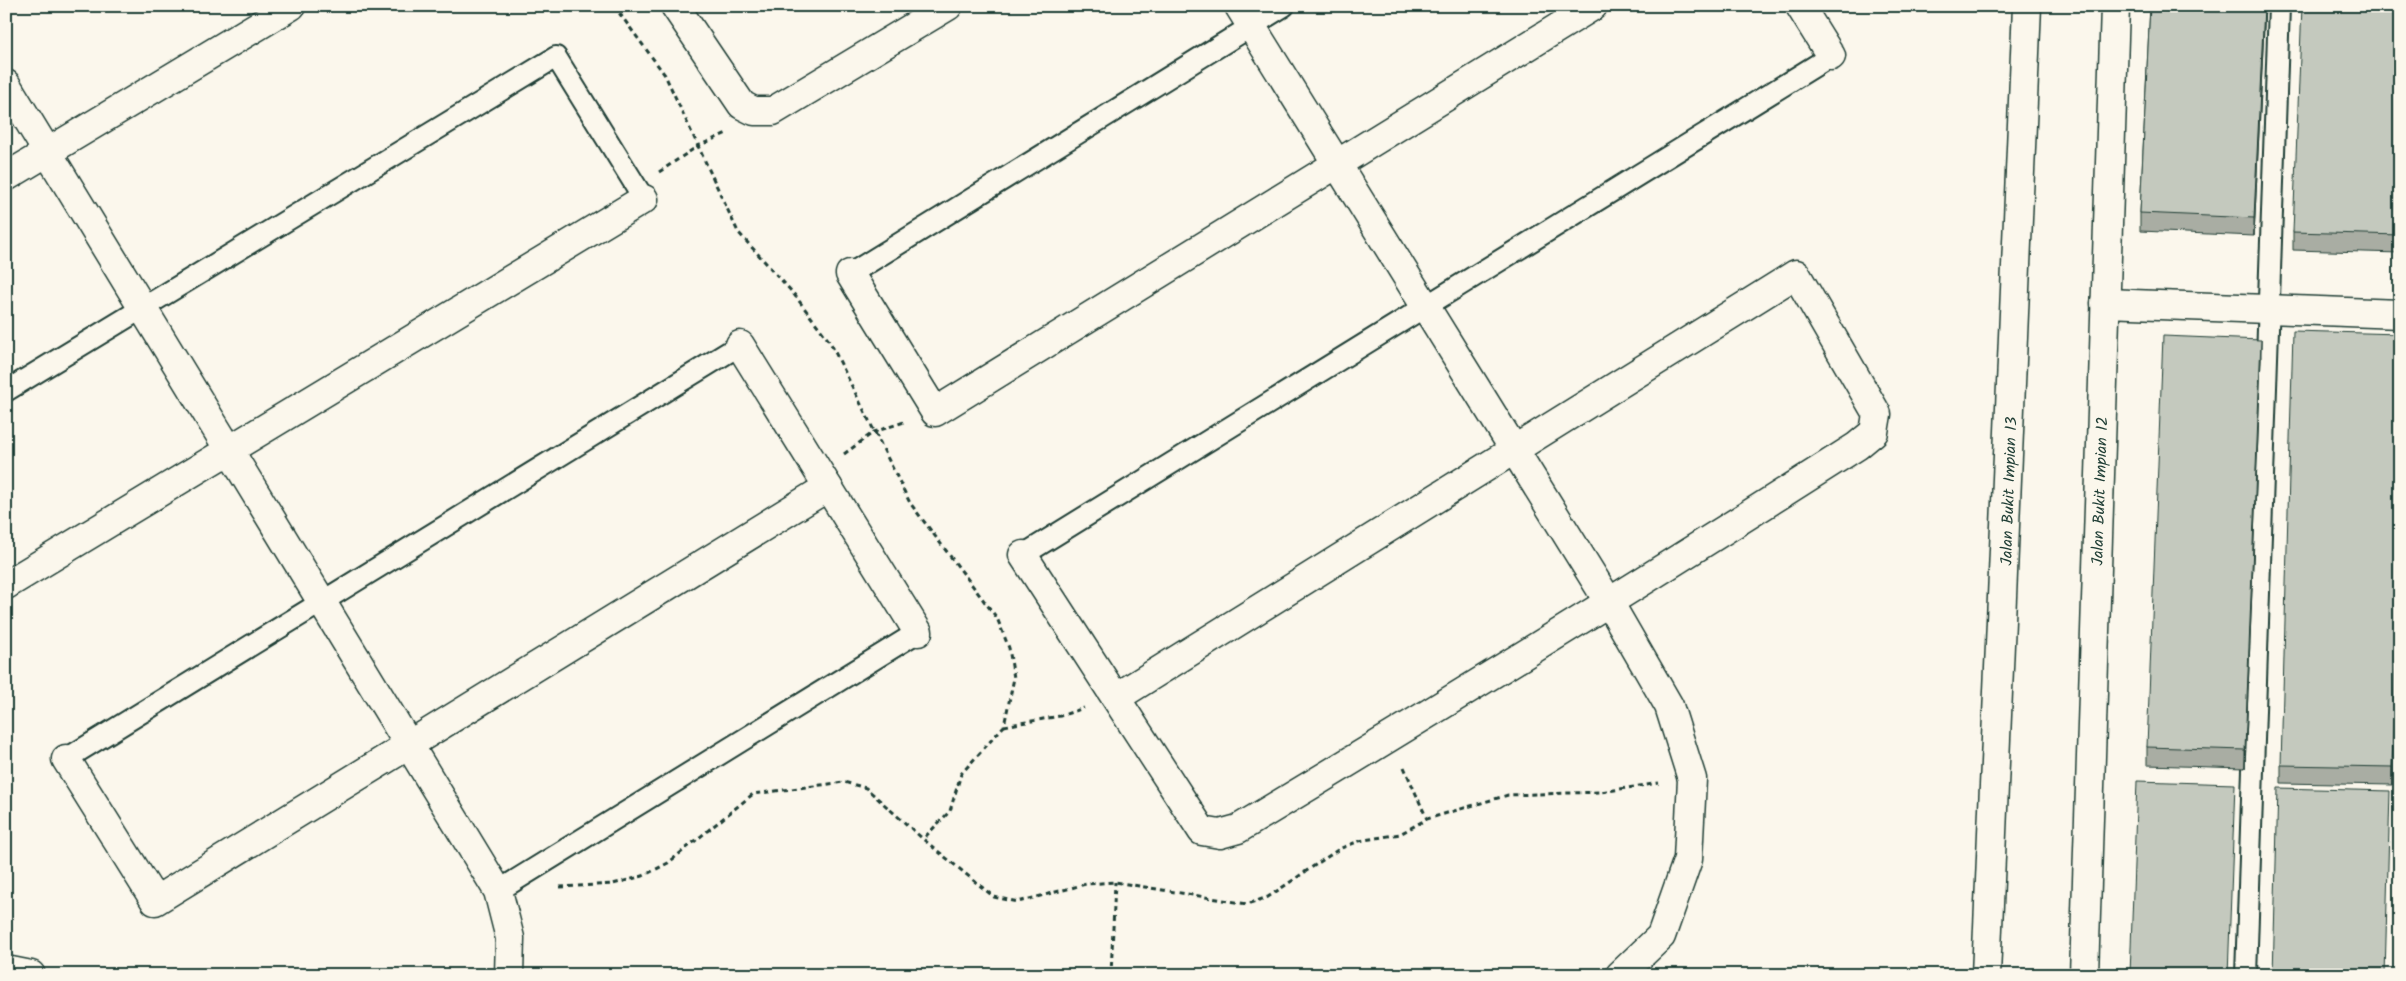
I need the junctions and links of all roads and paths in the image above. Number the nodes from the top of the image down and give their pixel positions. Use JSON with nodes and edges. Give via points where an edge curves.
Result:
{"nodes":[{"id":1,"x":291,"y":6,"type":"edge"},
{"id":2,"x":614,"y":6,"type":"edge"},
{"id":3,"x":675,"y":6,"type":"edge"},
{"id":4,"x":948,"y":6,"type":"edge"},
{"id":5,"x":1284,"y":6,"type":"edge"},
{"id":6,"x":1592,"y":6,"type":"edge"},
{"id":7,"x":1800,"y":6,"type":"edge"},
{"id":8,"x":2027,"y":6,"type":"edge"},
{"id":9,"x":2115,"y":6,"type":"edge"},
{"id":10,"x":2279,"y":6,"type":"edge"},
{"id":11,"x":1245,"y":16,"type":"edge"},
{"id":12,"x":1831,"y":56,"type":"joint"},
{"id":13,"x":6,"y":84,"type":"edge"},
{"id":14,"x":772,"y":111,"type":"junction"},
{"id":15,"x":698,"y":146,"type":"junction"},
{"id":16,"x":47,"y":151,"type":"junction"},
{"id":17,"x":1337,"y":164,"type":"junction"},
{"id":18,"x":6,"y":177,"type":"edge"},
{"id":19,"x":640,"y":193,"type":"junction"},
{"id":20,"x":850,"y":274,"type":"joint"},
{"id":21,"x":2105,"y":303,"type":"junction"},
{"id":22,"x":1425,"y":306,"type":"junction"},
{"id":23,"x":143,"y":308,"type":"junction"},
{"id":24,"x":2268,"y":310,"type":"junction"},
{"id":25,"x":2400,"y":314,"type":"edge"},
{"id":26,"x":740,"y":345,"type":"joint"},
{"id":27,"x":6,"y":391,"type":"edge"},
{"id":28,"x":935,"y":412,"type":"junction"},
{"id":29,"x":874,"y":432,"type":"junction"},
{"id":30,"x":1514,"y":449,"type":"junction"},
{"id":31,"x":229,"y":450,"type":"junction"},
{"id":32,"x":824,"y":480,"type":"junction"},
{"id":33,"x":1023,"y":554,"type":"joint"},
{"id":34,"x":6,"y":585,"type":"edge"},
{"id":35,"x":322,"y":602,"type":"junction"},
{"id":36,"x":1610,"y":604,"type":"junction"},
{"id":37,"x":918,"y":632,"type":"joint"},
{"id":38,"x":1117,"y":697,"type":"junction"},
{"id":39,"x":1004,"y":726,"type":"junction"},
{"id":40,"x":1388,"y":739,"type":"junction"},
{"id":41,"x":409,"y":745,"type":"junction"},
{"id":42,"x":66,"y":759,"type":"joint"},
{"id":43,"x":1692,"y":778,"type":"junction"},
{"id":44,"x":1427,"y":819,"type":"junction"},
{"id":45,"x":923,"y":839,"type":"junction"},
{"id":46,"x":1115,"y":882,"type":"junction"},
{"id":47,"x":555,"y":888,"type":"dead end"},
{"id":48,"x":498,"y":891,"type":"junction"},
{"id":49,"x":6,"y":970,"type":"edge"},
{"id":50,"x":31,"y":975,"type":"edge"},
{"id":51,"x":509,"y":975,"type":"edge"},
{"id":52,"x":1111,"y":975,"type":"edge"},
{"id":53,"x":1620,"y":975,"type":"edge"},
{"id":54,"x":1986,"y":975,"type":"edge"},
{"id":55,"x":2084,"y":975,"type":"edge"},
{"id":56,"x":2246,"y":975,"type":"edge"}],
"edges":[{"from":1,"to":16,"type":"street"},
{"from":2,"to":15,"type":"path","via":[[665,75]]},
{"from":3,"to":14,"type":"street","via":[[742,105],[754,111]]},
{"from":4,"to":14,"type":"street"},
{"from":5,"to":11,"type":"lane"},
{"from":6,"to":17,"type":"street"},
{"from":7,"to":12,"type":"street"},
{"from":8,"to":54,"type":"street","name":"Jalan Bukit Impian 13"},
{"from":9,"to":21,"type":"street","name":"Jalan Bukit Impian 12"},
{"from":10,"to":24,"type":"lane"},
{"from":11,"to":17,"type":"street"},
{"from":11,"to":20,"type":"lane"},
{"from":12,"to":22,"type":"lane"},
{"from":13,"to":16,"type":"street"},
{"from":14,"to":15,"type":"path"},
{"from":15,"to":19,"type":"path"},
{"from":15,"to":29,"type":"path","via":[[738,232],[793,293],[830,342]]},
{"from":16,"to":18,"type":"street"},
{"from":16,"to":23,"type":"street"},
{"from":17,"to":22,"type":"street"},
{"from":17,"to":28,"type":"street"},
{"from":19,"to":23,"type":"lane","via":[[556,57]]},
{"from":19,"to":31,"type":"street"},
{"from":20,"to":28,"type":"street"},
{"from":21,"to":24,"type":"street"},
{"from":21,"to":55,"type":"street","name":"Jalan Bukit Impian 12"},
{"from":22,"to":30,"type":"street"},
{"from":22,"to":33,"type":"lane"},
{"from":23,"to":27,"type":"lane"},
{"from":23,"to":31,"type":"street"},
{"from":24,"to":25,"type":"street"},
{"from":24,"to":56,"type":"lane"},
{"from":26,"to":32,"type":"street"},
{"from":26,"to":35,"type":"lane"},
{"from":28,"to":29,"type":"path"},
{"from":29,"to":32,"type":"path"},
{"from":29,"to":39,"type":"path","via":[[910,503],[997,618],[1009,648],[1014,678]]},
{"from":30,"to":36,"type":"street"},
{"from":30,"to":36,"type":"street","via":[[1796,274],[1877,414],[1874,432],[1858,446]]},
{"from":30,"to":38,"type":"street"},
{"from":31,"to":34,"type":"street"},
{"from":31,"to":35,"type":"street"},
{"from":32,"to":37,"type":"street"},
{"from":32,"to":41,"type":"street"},
{"from":33,"to":38,"type":"street"},
{"from":35,"to":41,"type":"street"},
{"from":35,"to":42,"type":"lane"},
{"from":36,"to":40,"type":"street"},
{"from":36,"to":43,"type":"street","via":[[1669,706]]},
{"from":37,"to":48,"type":"lane"},
{"from":38,"to":39,"type":"path","via":[[1060,716]]},
{"from":38,"to":40,"type":"street","via":[[1202,831],[1220,834],[1238,829]]},
{"from":39,"to":45,"type":"path","via":[[961,774],[950,811]]},
{"from":40,"to":44,"type":"path","via":[[1411,780]]},
{"from":41,"to":42,"type":"street","via":[[155,901]]},
{"from":41,"to":48,"type":"street"},
{"from":43,"to":44,"type":"path","via":[[1600,792],[1508,795]]},
{"from":43,"to":53,"type":"street","via":[[1688,859],[1660,936]]},
{"from":44,"to":46,"type":"path","via":[[1400,834],[1359,841],[1339,849],[1274,893],[1247,904]]},
{"from":45,"to":46,"type":"path","via":[[994,897],[1018,902],[1086,884]]},
{"from":45,"to":47,"type":"path","via":[[866,788],[844,782],[753,794],[668,864],[643,876],[613,884]]},
{"from":46,"to":52,"type":"path"},
{"from":48,"to":51,"type":"street","via":[[510,938]]},
{"from":49,"to":50,"type":"street"}]}
